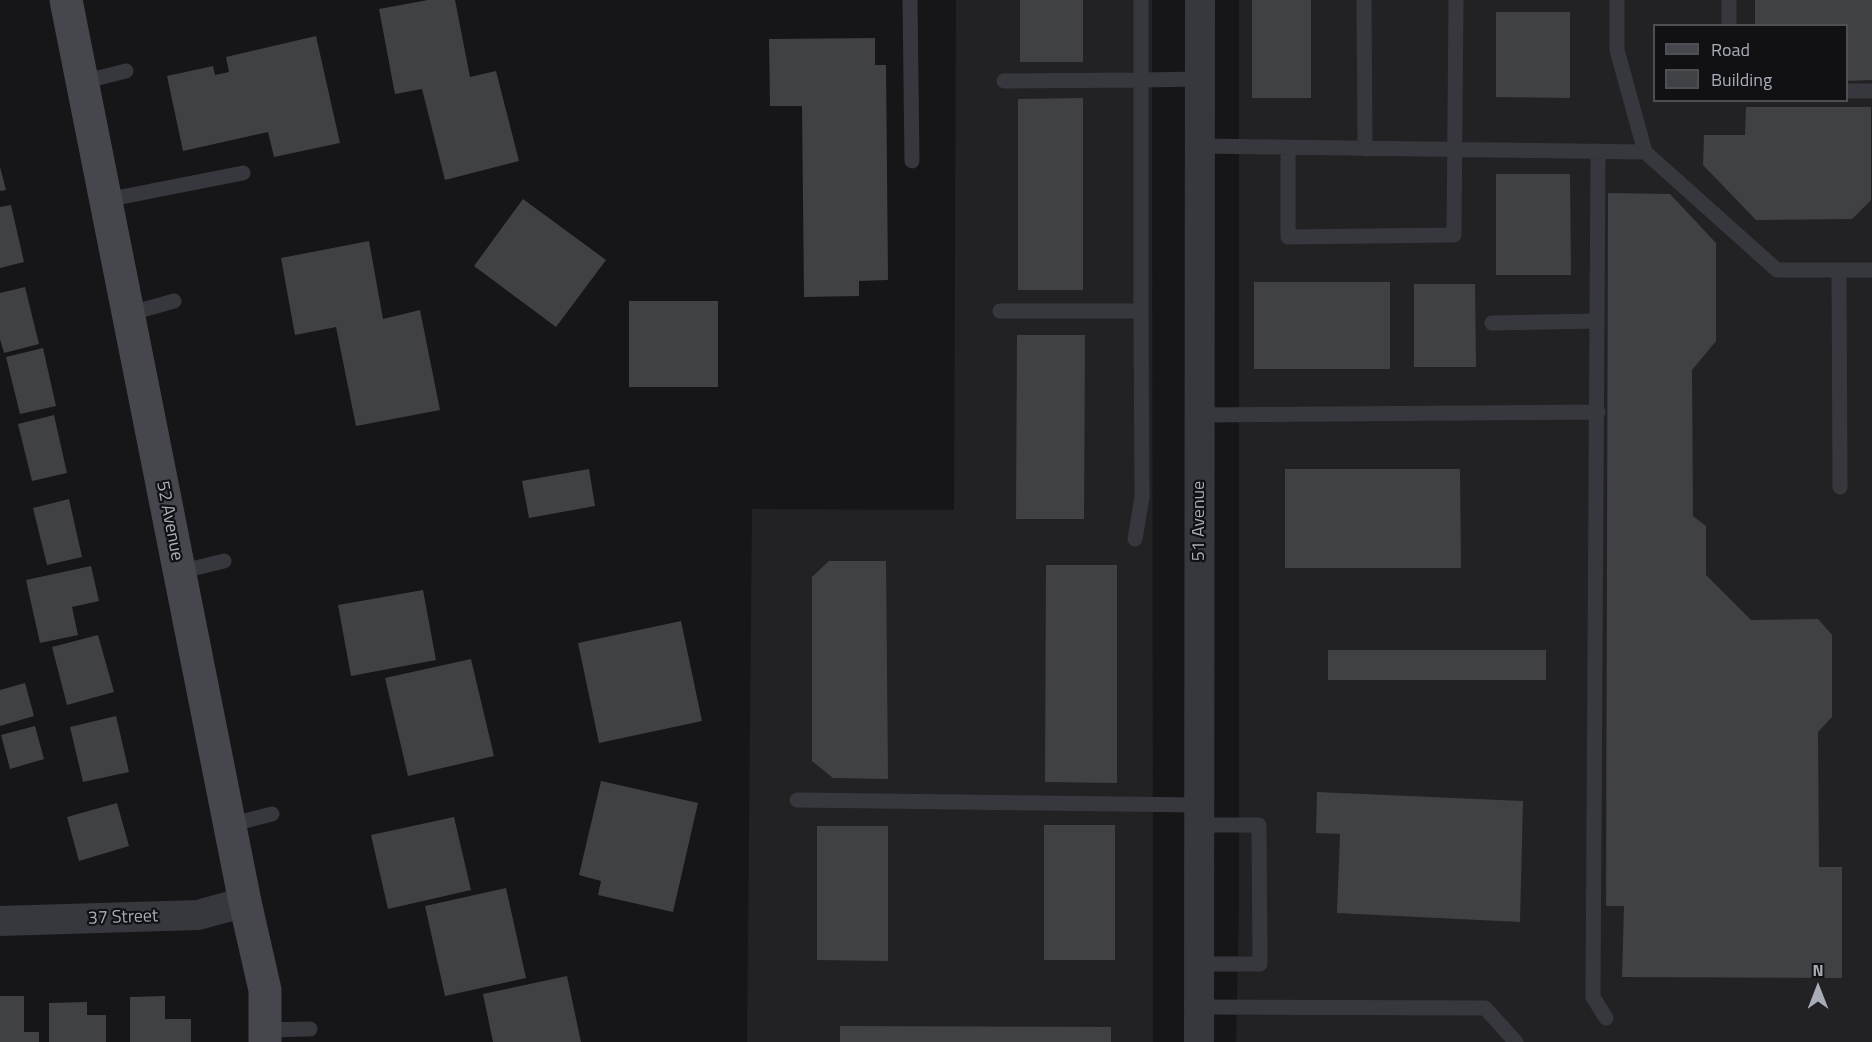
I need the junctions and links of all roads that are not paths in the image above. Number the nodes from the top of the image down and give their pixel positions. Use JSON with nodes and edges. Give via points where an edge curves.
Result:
{"nodes":[{"id":1,"x":66,"y":0,"type":"edge"},
{"id":2,"x":910,"y":0,"type":"edge"},
{"id":3,"x":1141,"y":0,"type":"edge"},
{"id":4,"x":1200,"y":0,"type":"edge"},
{"id":5,"x":1364,"y":0,"type":"edge"},
{"id":6,"x":1456,"y":0,"type":"edge"},
{"id":7,"x":1617,"y":0,"type":"edge"},
{"id":8,"x":1729,"y":0,"type":"edge"},
{"id":9,"x":1729,"y":24,"type":"edge"},
{"id":10,"x":126,"y":71,"type":"dead end"},
{"id":11,"x":1201,"y":79,"type":"junction"},
{"id":12,"x":1141,"y":80,"type":"junction"},
{"id":13,"x":1004,"y":81,"type":"dead end"},
{"id":14,"x":82,"y":82,"type":"junction"},
{"id":15,"x":1872,"y":90,"type":"edge"},
{"id":16,"x":1848,"y":91,"type":"edge"},
{"id":17,"x":1201,"y":146,"type":"junction"},
{"id":18,"x":1288,"y":147,"type":"junction"},
{"id":19,"x":1365,"y":148,"type":"junction"},
{"id":20,"x":1455,"y":150,"type":"junction"},
{"id":21,"x":1598,"y":152,"type":"junction"},
{"id":22,"x":1645,"y":152,"type":"junction"},
{"id":23,"x":912,"y":161,"type":"dead end"},
{"id":24,"x":243,"y":173,"type":"dead end"},
{"id":25,"x":106,"y":200,"type":"junction"},
{"id":26,"x":1839,"y":270,"type":"junction"},
{"id":27,"x":1872,"y":270,"type":"edge"},
{"id":28,"x":174,"y":301,"type":"dead end"},
{"id":29,"x":1000,"y":311,"type":"dead end"},
{"id":30,"x":1142,"y":311,"type":"junction"},
{"id":31,"x":128,"y":314,"type":"junction"},
{"id":32,"x":1597,"y":321,"type":"junction"},
{"id":33,"x":1492,"y":323,"type":"dead end"},
{"id":34,"x":1598,"y":411,"type":"junction"},
{"id":35,"x":1200,"y":416,"type":"junction"},
{"id":36,"x":1840,"y":486,"type":"dead end"},
{"id":37,"x":1135,"y":539,"type":"dead end"},
{"id":38,"x":224,"y":561,"type":"dead end"},
{"id":39,"x":179,"y":572,"type":"junction"},
{"id":40,"x":797,"y":800,"type":"dead end"},
{"id":41,"x":272,"y":814,"type":"dead end"},
{"id":42,"x":1200,"y":815,"type":"junction"},
{"id":43,"x":229,"y":825,"type":"junction"},
{"id":44,"x":245,"y":902,"type":"junction"},
{"id":45,"x":0,"y":921,"type":"edge"},
{"id":46,"x":1199,"y":964,"type":"junction"},
{"id":47,"x":1199,"y":1007,"type":"junction"},
{"id":48,"x":1606,"y":1018,"type":"dead end"},
{"id":49,"x":310,"y":1029,"type":"dead end"},
{"id":50,"x":265,"y":1036,"type":"edge"},
{"id":51,"x":1199,"y":1042,"type":"edge"},
{"id":52,"x":1516,"y":1042,"type":"edge"}],
"edges":[{"from":1,"to":14,"type":"street","name":"52 Avenue"},
{"from":2,"to":23,"type":"lane"},
{"from":3,"to":12,"type":"lane"},
{"from":4,"to":11,"type":"street","name":"51 Avenue"},
{"from":5,"to":19,"type":"lane"},
{"from":6,"to":20,"type":"lane"},
{"from":7,"to":22,"type":"lane","via":[[1617,50]]},
{"from":8,"to":9,"type":"lane"},
{"from":10,"to":14,"type":"lane"},
{"from":11,"to":12,"type":"lane"},
{"from":11,"to":17,"type":"street","name":"51 Avenue"},
{"from":12,"to":13,"type":"lane"},
{"from":12,"to":30,"type":"lane"},
{"from":14,"to":25,"type":"street","name":"52 Avenue"},
{"from":15,"to":16,"type":"lane"},
{"from":17,"to":18,"type":"lane"},
{"from":17,"to":35,"type":"street","name":"51 Avenue"},
{"from":18,"to":19,"type":"lane"},
{"from":18,"to":20,"type":"lane","via":[[1288,237],[1454,235]]},
{"from":19,"to":20,"type":"lane"},
{"from":20,"to":21,"type":"lane"},
{"from":21,"to":22,"type":"lane"},
{"from":21,"to":32,"type":"lane"},
{"from":22,"to":26,"type":"lane","via":[[1777,270]]},
{"from":24,"to":25,"type":"lane"},
{"from":25,"to":31,"type":"street","name":"52 Avenue"},
{"from":26,"to":27,"type":"lane"},
{"from":26,"to":36,"type":"lane"},
{"from":28,"to":31,"type":"lane"},
{"from":29,"to":30,"type":"lane"},
{"from":30,"to":37,"type":"lane","via":[[1142,497]]},
{"from":31,"to":39,"type":"street","name":"52 Avenue"},
{"from":32,"to":33,"type":"lane"},
{"from":32,"to":34,"type":"lane"},
{"from":34,"to":35,"type":"lane"},
{"from":34,"to":48,"type":"lane","via":[[1593,997]]},
{"from":35,"to":42,"type":"street","name":"51 Avenue"},
{"from":38,"to":39,"type":"lane"},
{"from":39,"to":43,"type":"street","name":"52 Avenue"},
{"from":40,"to":42,"type":"lane"},
{"from":41,"to":43,"type":"lane"},
{"from":42,"to":46,"type":"street","name":"51 Avenue"},
{"from":42,"to":46,"type":"lane","via":[[1259,825],[1260,964]]},
{"from":43,"to":44,"type":"street","name":"52 Avenue"},
{"from":44,"to":45,"type":"street","name":"37 Street","via":[[198,915]]},
{"from":44,"to":50,"type":"street","name":"52 Avenue","via":[[265,990]]},
{"from":46,"to":47,"type":"street","name":"51 Avenue"},
{"from":47,"to":51,"type":"street","name":"51 Avenue"},
{"from":47,"to":52,"type":"lane","via":[[1485,1008]]},
{"from":49,"to":50,"type":"lane"}]}
